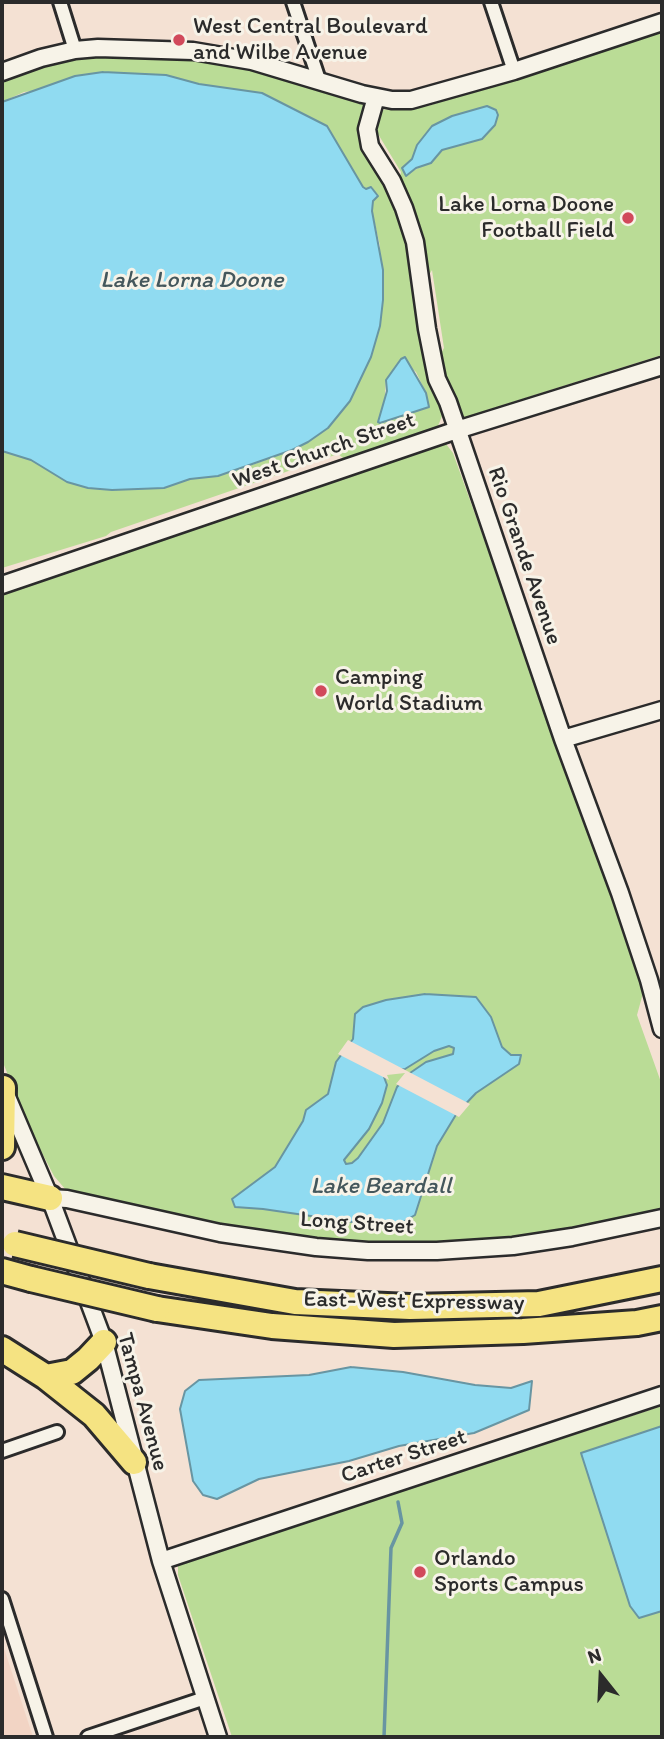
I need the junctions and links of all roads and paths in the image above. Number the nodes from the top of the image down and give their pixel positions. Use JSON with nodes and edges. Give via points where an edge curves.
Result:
{"nodes":[{"id":1,"x":60,"y":2,"type":"edge"},
{"id":2,"x":293,"y":2,"type":"edge"},
{"id":3,"x":491,"y":2,"type":"edge"},
{"id":4,"x":662,"y":22,"type":"edge"},
{"id":5,"x":75,"y":50,"type":"junction"},
{"id":6,"x":514,"y":71,"type":"junction"},
{"id":7,"x":2,"y":72,"type":"edge"},
{"id":8,"x":319,"y":80,"type":"junction"},
{"id":9,"x":376,"y":96,"type":"junction"},
{"id":10,"x":662,"y":366,"type":"edge"},
{"id":11,"x":457,"y":430,"type":"junction"},
{"id":12,"x":2,"y":585,"type":"edge"},
{"id":13,"x":662,"y":710,"type":"edge"},
{"id":14,"x":564,"y":739,"type":"junction"},
{"id":15,"x":662,"y":1029,"type":"edge"},
{"id":16,"x":2,"y":1086,"type":"edge"},
{"id":17,"x":2,"y":1147,"type":"edge"},
{"id":18,"x":2,"y":1187,"type":"edge"},
{"id":19,"x":50,"y":1198,"type":"junction"},
{"id":20,"x":662,"y":1218,"type":"edge"},
{"id":21,"x":8,"y":1242,"type":"edge"},
{"id":22,"x":2,"y":1271,"type":"edge"},
{"id":23,"x":662,"y":1279,"type":"edge"},
{"id":24,"x":662,"y":1318,"type":"edge"},
{"id":25,"x":104,"y":1342,"type":"junction"},
{"id":26,"x":2,"y":1349,"type":"edge"},
{"id":27,"x":46,"y":1377,"type":"junction"},
{"id":28,"x":662,"y":1395,"type":"edge"},
{"id":29,"x":57,"y":1432,"type":"dead end"},
{"id":30,"x":2,"y":1451,"type":"edge"},
{"id":31,"x":134,"y":1462,"type":"junction"},
{"id":32,"x":161,"y":1561,"type":"junction"},
{"id":33,"x":2,"y":1599,"type":"edge"},
{"id":34,"x":205,"y":1698,"type":"junction"},
{"id":35,"x":46,"y":1737,"type":"edge"},
{"id":36,"x":89,"y":1737,"type":"edge"},
{"id":37,"x":218,"y":1737,"type":"edge"}],
"edges":[{"from":1,"to":5,"type":"street"},
{"from":2,"to":8,"type":"street"},
{"from":3,"to":6,"type":"street"},
{"from":4,"to":6,"type":"street"},
{"from":5,"to":7,"type":"street"},
{"from":5,"to":8,"type":"street","via":[[193,51]]},
{"from":6,"to":9,"type":"street","via":[[411,100]]},
{"from":8,"to":9,"type":"street"},
{"from":9,"to":11,"type":"street","name":"Rio Grande Avenue","via":[[367,129],[370,146],[392,181],[415,242],[432,357]]},
{"from":10,"to":11,"type":"street","name":"West Church Street"},
{"from":11,"to":12,"type":"street","name":"West Church Street"},
{"from":11,"to":14,"type":"street","name":"Rio Grande Avenue"},
{"from":13,"to":14,"type":"street"},
{"from":14,"to":15,"type":"street","name":"Rio Grande Avenue"},
{"from":16,"to":17,"type":"highway"},
{"from":16,"to":19,"type":"street","name":"Tampa Avenue"},
{"from":18,"to":19,"type":"highway"},
{"from":19,"to":20,"type":"street","name":"Long Street","via":[[220,1233],[368,1251],[513,1246]]},
{"from":19,"to":25,"type":"street","name":"Tampa Avenue"},
{"from":21,"to":23,"type":"highway","name":"East-West Expressway","bridge":true,"via":[[149,1276],[295,1302],[410,1307],[539,1304]]},
{"from":22,"to":24,"type":"highway","name":"East-West Expressway","bridge":true,"via":[[157,1309],[272,1326],[394,1335],[523,1331]]},
{"from":25,"to":27,"type":"highway","via":[[72,1372]]},
{"from":25,"to":31,"type":"street","name":"Tampa Avenue"},
{"from":26,"to":27,"type":"highway"},
{"from":27,"to":31,"type":"highway","via":[[94,1415]]},
{"from":28,"to":32,"type":"street","name":"Carter Street"},
{"from":29,"to":30,"type":"street"},
{"from":31,"to":32,"type":"street","name":"Tampa Avenue"},
{"from":32,"to":34,"type":"street","name":"Tampa Avenue"},
{"from":33,"to":35,"type":"street"},
{"from":34,"to":36,"type":"street"},
{"from":34,"to":37,"type":"street","name":"Tampa Avenue"}]}
